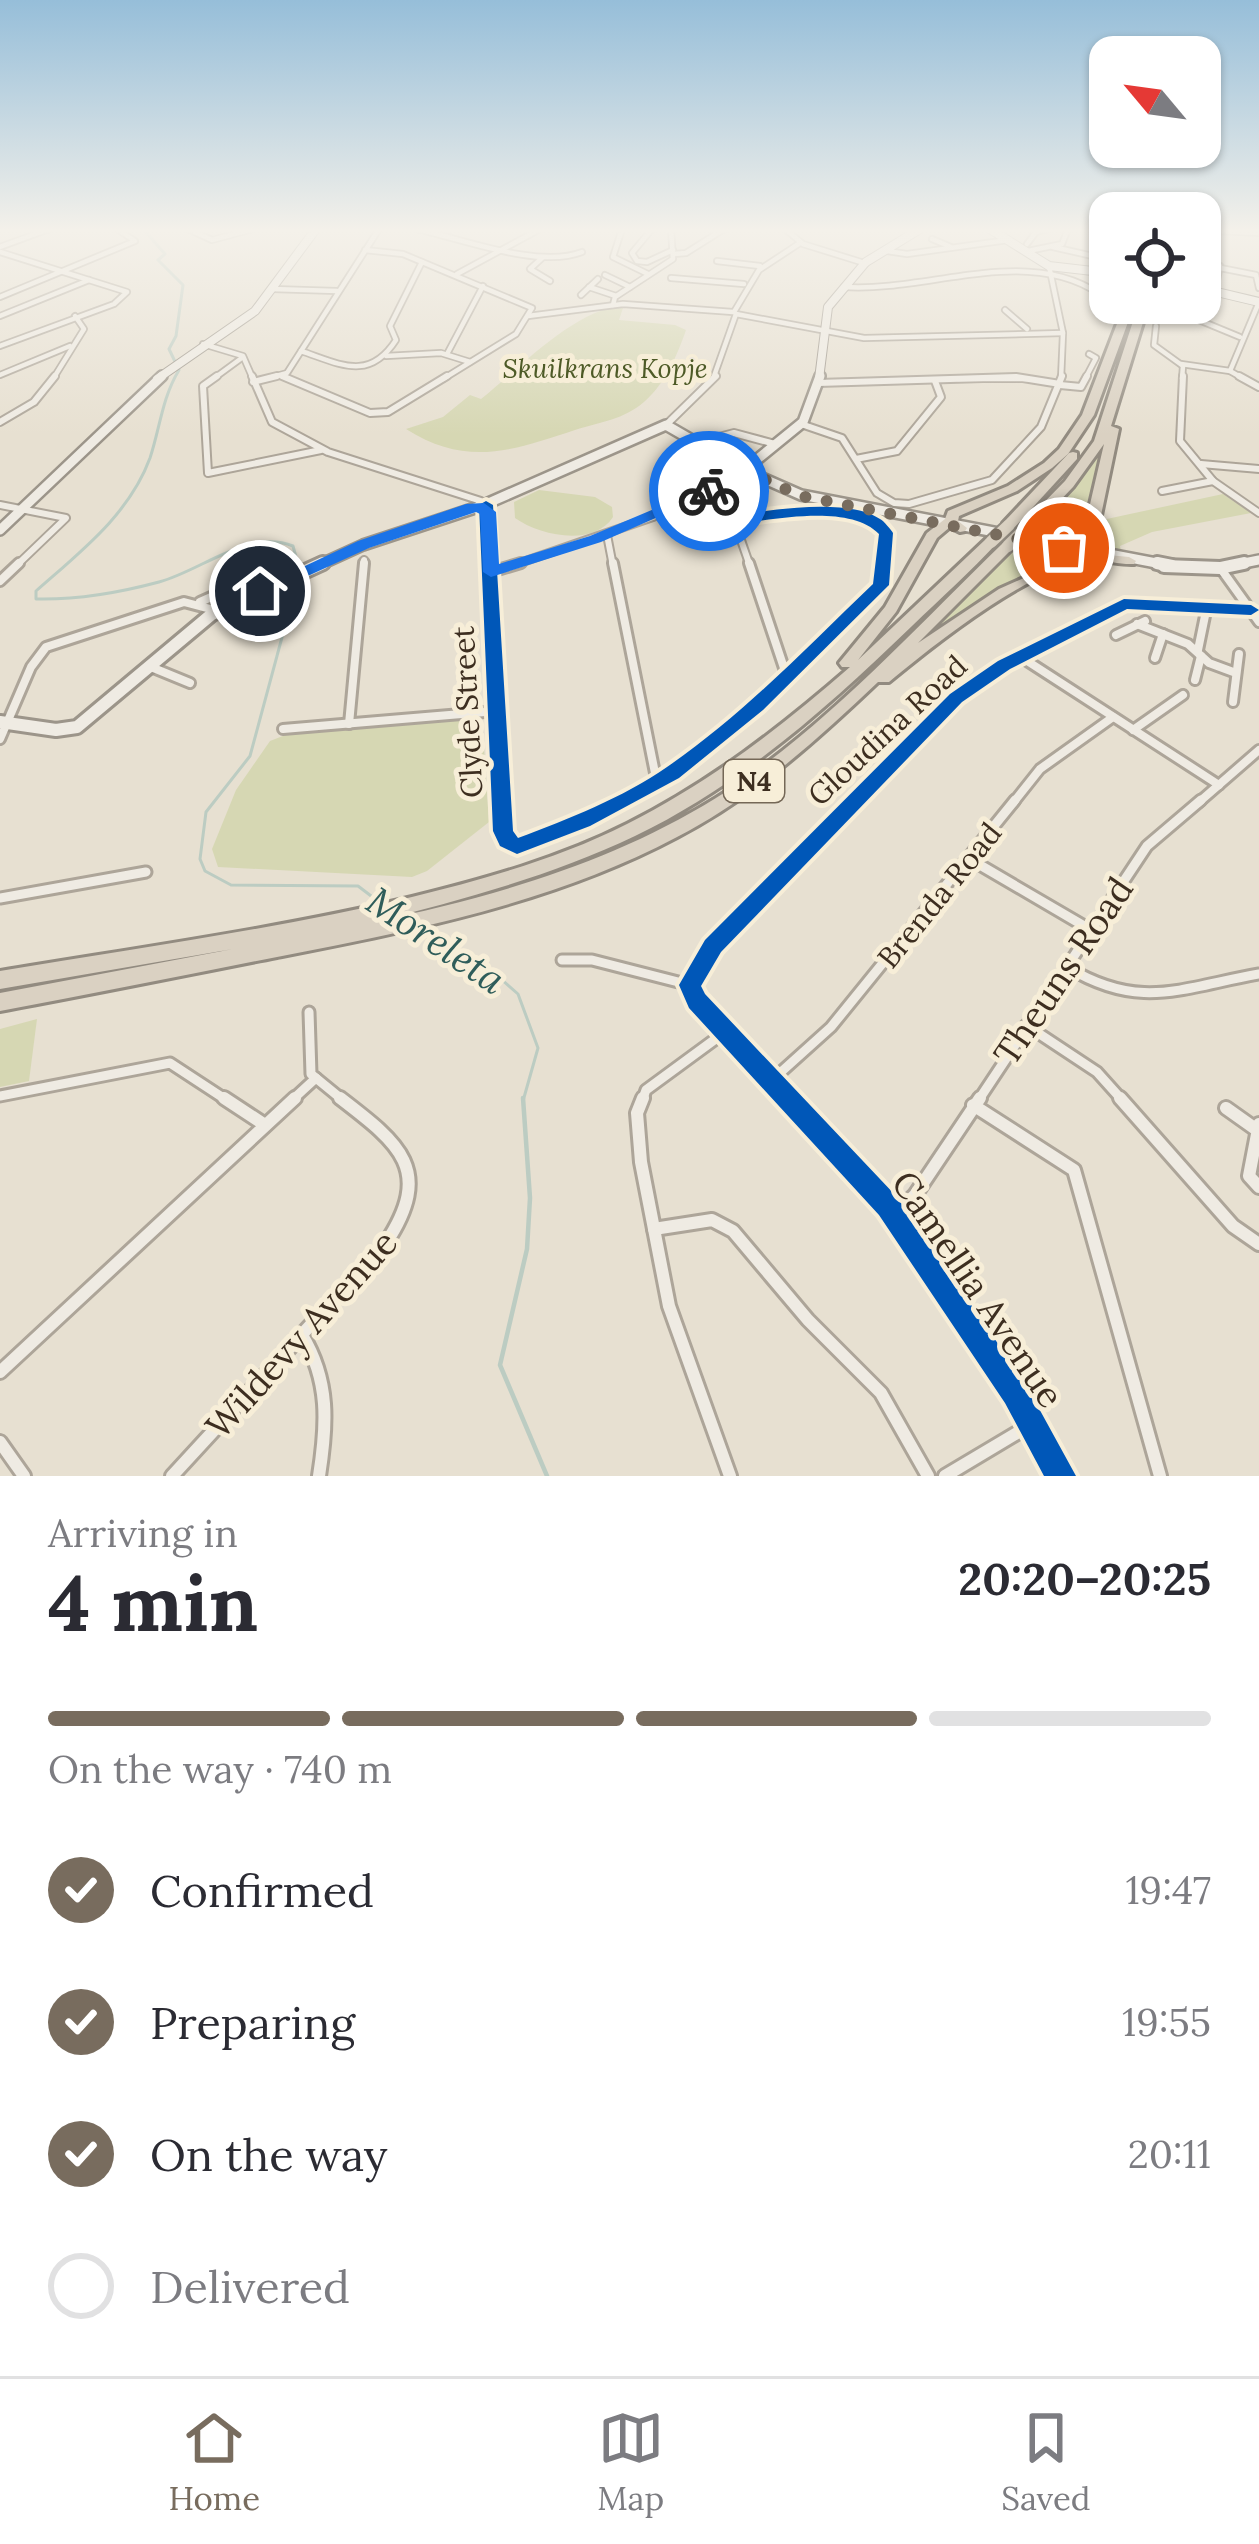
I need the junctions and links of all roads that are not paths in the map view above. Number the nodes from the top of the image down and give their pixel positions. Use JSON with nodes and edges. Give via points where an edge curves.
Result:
{"nodes":[{"id":1,"x":45,"y":298,"type":"edge"},
{"id":2,"x":121,"y":298,"type":"edge"},
{"id":3,"x":259,"y":298,"type":"edge"},
{"id":4,"x":265,"y":298,"type":"edge"},
{"id":5,"x":335,"y":298,"type":"edge"},
{"id":6,"x":404,"y":298,"type":"edge"},
{"id":7,"x":478,"y":298,"type":"edge"},
{"id":8,"x":514,"y":298,"type":"edge"},
{"id":9,"x":615,"y":298,"type":"edge"},
{"id":10,"x":740,"y":298,"type":"edge"},
{"id":11,"x":834,"y":298,"type":"edge"},
{"id":12,"x":1056,"y":298,"type":"edge"},
{"id":13,"x":1259,"y":302,"type":"edge"},
{"id":14,"x":613,"y":305,"type":"junction"},
{"id":15,"x":1005,"y":310,"type":"dead end"},
{"id":16,"x":735,"y":313,"type":"junction"},
{"id":17,"x":0,"y":316,"type":"edge"},
{"id":18,"x":75,"y":316,"type":"junction"},
{"id":19,"x":528,"y":316,"type":"junction"},
{"id":20,"x":1123,"y":324,"type":"edge"},
{"id":21,"x":1138,"y":324,"type":"edge"},
{"id":22,"x":1209,"y":324,"type":"edge"},
{"id":23,"x":1156,"y":326,"type":"dead end"},
{"id":24,"x":1029,"y":331,"type":"junction"},
{"id":25,"x":1063,"y":333,"type":"junction"},
{"id":26,"x":825,"y":334,"type":"junction"},
{"id":27,"x":1120,"y":334,"type":"junction"},
{"id":28,"x":1240,"y":337,"type":"junction"},
{"id":29,"x":220,"y":344,"type":"junction"},
{"id":30,"x":0,"y":346,"type":"edge"},
{"id":31,"x":70,"y":346,"type":"junction"},
{"id":32,"x":203,"y":346,"type":"junction"},
{"id":33,"x":301,"y":351,"type":"junction"},
{"id":34,"x":447,"y":354,"type":"junction"},
{"id":35,"x":1089,"y":354,"type":"dead end"},
{"id":36,"x":385,"y":356,"type":"junction"},
{"id":37,"x":243,"y":357,"type":"junction"},
{"id":38,"x":470,"y":362,"type":"junction"},
{"id":39,"x":1181,"y":364,"type":"junction"},
{"id":40,"x":1230,"y":371,"type":"junction"},
{"id":41,"x":0,"y":375,"type":"edge"},
{"id":42,"x":282,"y":376,"type":"junction"},
{"id":43,"x":935,"y":381,"type":"junction"},
{"id":44,"x":1120,"y":381,"type":"junction"},
{"id":45,"x":253,"y":382,"type":"junction"},
{"id":46,"x":818,"y":383,"type":"junction"},
{"id":47,"x":1060,"y":384,"type":"junction"},
{"id":48,"x":1259,"y":387,"type":"edge"},
{"id":49,"x":0,"y":422,"type":"edge"},
{"id":50,"x":801,"y":424,"type":"junction"},
{"id":51,"x":666,"y":425,"type":"junction"},
{"id":52,"x":700,"y":442,"type":"junction"},
{"id":53,"x":777,"y":445,"type":"junction"},
{"id":54,"x":321,"y":450,"type":"junction"},
{"id":55,"x":856,"y":459,"type":"junction"},
{"id":56,"x":1198,"y":464,"type":"junction"},
{"id":57,"x":1259,"y":469,"type":"edge"},
{"id":58,"x":744,"y":470,"type":"junction"},
{"id":59,"x":765,"y":481,"type":"junction"},
{"id":60,"x":1213,"y":481,"type":"junction"},
{"id":61,"x":1162,"y":490,"type":"dead end"},
{"id":62,"x":700,"y":496,"type":"junction"},
{"id":63,"x":0,"y":505,"type":"edge"},
{"id":64,"x":479,"y":505,"type":"junction"},
{"id":65,"x":22,"y":508,"type":"junction"},
{"id":66,"x":1255,"y":510,"type":"edge"},
{"id":67,"x":734,"y":520,"type":"junction"},
{"id":68,"x":942,"y":523,"type":"junction"},
{"id":69,"x":0,"y":526,"type":"edge"},
{"id":70,"x":607,"y":535,"type":"junction"},
{"id":71,"x":1008,"y":536,"type":"junction"},
{"id":72,"x":1080,"y":550,"type":"junction"},
{"id":73,"x":364,"y":560,"type":"dead end"},
{"id":74,"x":1259,"y":560,"type":"edge"},
{"id":75,"x":1129,"y":561,"type":"joint"},
{"id":76,"x":1172,"y":566,"type":"junction"},
{"id":77,"x":1220,"y":568,"type":"junction"},
{"id":78,"x":491,"y":572,"type":"junction"},
{"id":79,"x":254,"y":577,"type":"dead end"},
{"id":80,"x":0,"y":581,"type":"edge"},
{"id":81,"x":1244,"y":600,"type":"junction"},
{"id":82,"x":1259,"y":601,"type":"edge"},
{"id":83,"x":199,"y":603,"type":"junction"},
{"id":84,"x":1251,"y":610,"type":"junction"},
{"id":85,"x":218,"y":611,"type":"junction"},
{"id":86,"x":1206,"y":611,"type":"junction"},
{"id":87,"x":1259,"y":622,"type":"edge"},
{"id":88,"x":1163,"y":634,"type":"junction"},
{"id":89,"x":1116,"y":635,"type":"dead end"},
{"id":90,"x":1200,"y":653,"type":"junction"},
{"id":91,"x":1238,"y":654,"type":"dead end"},
{"id":92,"x":1020,"y":656,"type":"junction"},
{"id":93,"x":1155,"y":658,"type":"dead end"},
{"id":94,"x":149,"y":666,"type":"junction"},
{"id":95,"x":1236,"y":673,"type":"junction"},
{"id":96,"x":788,"y":677,"type":"junction"},
{"id":97,"x":1195,"y":680,"type":"dead end"},
{"id":98,"x":190,"y":683,"type":"dead end"},
{"id":99,"x":1183,"y":695,"type":"dead end"},
{"id":100,"x":1233,"y":702,"type":"dead end"},
{"id":101,"x":497,"y":711,"type":"junction"},
{"id":102,"x":1113,"y":717,"type":"junction"},
{"id":103,"x":3,"y":722,"type":"edge"},
{"id":104,"x":796,"y":723,"type":"junction"},
{"id":105,"x":349,"y":724,"type":"junction"},
{"id":106,"x":283,"y":729,"type":"dead end"},
{"id":107,"x":1133,"y":730,"type":"junction"},
{"id":108,"x":0,"y":739,"type":"edge"},
{"id":109,"x":1259,"y":750,"type":"edge"},
{"id":110,"x":786,"y":756,"type":"junction"},
{"id":111,"x":657,"y":782,"type":"junction"},
{"id":112,"x":1219,"y":784,"type":"junction"},
{"id":113,"x":968,"y":858,"type":"junction"},
{"id":114,"x":146,"y":872,"type":"dead end"},
{"id":115,"x":0,"y":898,"type":"edge"},
{"id":116,"x":431,"y":910,"type":"junction"},
{"id":117,"x":1091,"y":930,"type":"junction"},
{"id":118,"x":562,"y":959,"type":"dead end"},
{"id":119,"x":1066,"y":967,"type":"junction"},
{"id":120,"x":1259,"y":974,"type":"edge"},
{"id":121,"x":0,"y":978,"type":"edge"},
{"id":122,"x":690,"y":985,"type":"junction"},
{"id":123,"x":0,"y":1005,"type":"edge"},
{"id":124,"x":309,"y":1012,"type":"dead end"},
{"id":125,"x":1026,"y":1025,"type":"junction"},
{"id":126,"x":725,"y":1032,"type":"junction"},
{"id":127,"x":316,"y":1078,"type":"junction"},
{"id":128,"x":771,"y":1081,"type":"junction"},
{"id":129,"x":0,"y":1096,"type":"edge"},
{"id":130,"x":973,"y":1105,"type":"junction"},
{"id":131,"x":1226,"y":1108,"type":"dead end"},
{"id":132,"x":265,"y":1125,"type":"junction"},
{"id":133,"x":1258,"y":1127,"type":"edge"},
{"id":134,"x":1259,"y":1187,"type":"edge"},
{"id":135,"x":894,"y":1215,"type":"junction"},
{"id":136,"x":654,"y":1229,"type":"junction"},
{"id":137,"x":1259,"y":1244,"type":"edge"},
{"id":138,"x":302,"y":1335,"type":"junction"},
{"id":139,"x":0,"y":1372,"type":"edge"},
{"id":140,"x":1032,"y":1424,"type":"junction"},
{"id":141,"x":0,"y":1442,"type":"edge"},
{"id":142,"x":24,"y":1476,"type":"edge"},
{"id":143,"x":172,"y":1476,"type":"edge"},
{"id":144,"x":319,"y":1476,"type":"edge"},
{"id":145,"x":730,"y":1476,"type":"edge"},
{"id":146,"x":928,"y":1476,"type":"edge"},
{"id":147,"x":945,"y":1476,"type":"edge"},
{"id":148,"x":1061,"y":1476,"type":"edge"},
{"id":149,"x":1160,"y":1476,"type":"edge"}],
"edges":[{"from":1,"to":17,"type":"street"},
{"from":2,"to":18,"type":"street"},
{"from":3,"to":32,"type":"street"},
{"from":4,"to":29,"type":"street"},
{"from":5,"to":33,"type":"street"},
{"from":6,"to":36,"type":"street"},
{"from":7,"to":34,"type":"street"},
{"from":8,"to":19,"type":"street","via":[[530,304]]},
{"from":9,"to":14,"type":"street"},
{"from":10,"to":16,"type":"street"},
{"from":11,"to":26,"type":"street"},
{"from":12,"to":25,"type":"street"},
{"from":13,"to":28,"type":"street"},
{"from":14,"to":16,"type":"street"},
{"from":14,"to":19,"type":"street"},
{"from":15,"to":24,"type":"street"},
{"from":16,"to":26,"type":"street"},
{"from":16,"to":51,"type":"street","via":[[717,375]]},
{"from":18,"to":30,"type":"street"},
{"from":18,"to":31,"type":"street","via":[[85,328]]},
{"from":19,"to":38,"type":"street","via":[[516,334]]},
{"from":20,"to":27,"type":"highway","number":"N4"},
{"from":21,"to":44,"type":"highway","number":"N4"},
{"from":22,"to":28,"type":"street"},
{"from":23,"to":39,"type":"street","via":[[1154,345]]},
{"from":24,"to":25,"type":"street"},
{"from":24,"to":26,"type":"street"},
{"from":25,"to":47,"type":"street"},
{"from":26,"to":46,"type":"street"},
{"from":27,"to":68,"type":"highway","via":[[1086,419],[1058,458]]},
{"from":27,"to":71,"type":"highway","number":"N4","via":[[1080,446]]},
{"from":28,"to":40,"type":"street"},
{"from":29,"to":32,"type":"street"},
{"from":29,"to":37,"type":"street"},
{"from":31,"to":41,"type":"street"},
{"from":31,"to":49,"type":"street","via":[[49,391]]},
{"from":32,"to":65,"type":"street","via":[[169,368]]},
{"from":33,"to":36,"type":"street","via":[[354,369]]},
{"from":33,"to":42,"type":"street"},
{"from":34,"to":36,"type":"street"},
{"from":34,"to":38,"type":"street"},
{"from":35,"to":47,"type":"street","via":[[1096,358],[1081,387]]},
{"from":37,"to":45,"type":"street"},
{"from":37,"to":54,"type":"street","via":[[203,386],[212,474]]},
{"from":38,"to":42,"type":"street","via":[[377,414]]},
{"from":39,"to":40,"type":"street"},
{"from":39,"to":56,"type":"street","via":[[1180,439]]},
{"from":40,"to":48,"type":"street"},
{"from":42,"to":45,"type":"street"},
{"from":43,"to":46,"type":"street"},
{"from":43,"to":47,"type":"street","via":[[1018,376]]},
{"from":43,"to":55,"type":"street","via":[[941,398],[897,452]]},
{"from":44,"to":71,"type":"highway","number":"N4","via":[[1092,455]]},
{"from":44,"to":72,"type":"highway","via":[[1105,479]]},
{"from":45,"to":54,"type":"street","via":[[270,421]]},
{"from":46,"to":50,"type":"street"},
{"from":47,"to":55,"type":"street","via":[[1041,427],[994,479],[908,504],[880,496]]},
{"from":50,"to":53,"type":"street"},
{"from":50,"to":55,"type":"street","via":[[838,435]]},
{"from":51,"to":52,"type":"street"},
{"from":51,"to":64,"type":"street"},
{"from":52,"to":53,"type":"street","via":[[734,433]]},
{"from":52,"to":58,"type":"street"},
{"from":53,"to":58,"type":"street"},
{"from":53,"to":59,"type":"street","via":[[761,468]]},
{"from":54,"to":64,"type":"street"},
{"from":56,"to":57,"type":"street"},
{"from":56,"to":60,"type":"street"},
{"from":58,"to":59,"type":"street"},
{"from":58,"to":62,"type":"street"},
{"from":59,"to":68,"type":"street","via":[[801,496]]},
{"from":60,"to":61,"type":"street"},
{"from":60,"to":66,"type":"street"},
{"from":62,"to":67,"type":"street"},
{"from":62,"to":70,"type":"street"},
{"from":63,"to":65,"type":"street"},
{"from":64,"to":78,"type":"street","name":"Clyde Street"},
{"from":64,"to":85,"type":"street","via":[[363,544]]},
{"from":65,"to":69,"type":"street"},
{"from":65,"to":80,"type":"street","via":[[66,519]]},
{"from":67,"to":96,"type":"street"},
{"from":67,"to":96,"type":"street","via":[[848,512],[882,525],[881,586]]},
{"from":68,"to":72,"type":"street"},
{"from":68,"to":104,"type":"highway","via":[[891,609]]},
{"from":70,"to":78,"type":"street"},
{"from":70,"to":111,"type":"street"},
{"from":71,"to":104,"type":"highway","number":"N4"},
{"from":71,"to":110,"type":"highway","number":"N4"},
{"from":72,"to":75,"type":"highway"},
{"from":72,"to":76,"type":"street"},
{"from":72,"to":110,"type":"highway","via":[[946,630]]},
{"from":73,"to":105,"type":"street"},
{"from":74,"to":77,"type":"street"},
{"from":75,"to":76,"type":"street"},
{"from":76,"to":77,"type":"street"},
{"from":77,"to":81,"type":"street"},
{"from":78,"to":101,"type":"street","name":"Clyde Street"},
{"from":79,"to":83,"type":"street"},
{"from":81,"to":82,"type":"street"},
{"from":81,"to":84,"type":"street"},
{"from":83,"to":85,"type":"street"},
{"from":83,"to":103,"type":"street","via":[[52,644]]},
{"from":84,"to":86,"type":"street","name":"Gloudina Road"},
{"from":84,"to":87,"type":"street"},
{"from":85,"to":94,"type":"street"},
{"from":86,"to":90,"type":"street"},
{"from":86,"to":92,"type":"street","name":"Gloudina Road","via":[[1124,604]]},
{"from":88,"to":89,"type":"street","via":[[1141,623]]},
{"from":88,"to":90,"type":"street"},
{"from":88,"to":93,"type":"street"},
{"from":90,"to":95,"type":"street"},
{"from":90,"to":97,"type":"street"},
{"from":91,"to":95,"type":"street"},
{"from":92,"to":102,"type":"street"},
{"from":92,"to":122,"type":"street","name":"Gloudina Road","via":[[956,698],[713,946]]},
{"from":94,"to":98,"type":"street"},
{"from":94,"to":103,"type":"street","via":[[82,725]]},
{"from":95,"to":100,"type":"street"},
{"from":96,"to":111,"type":"street"},
{"from":99,"to":107,"type":"street"},
{"from":101,"to":105,"type":"street"},
{"from":101,"to":111,"type":"street","name":"Clyde Street","via":[[504,837],[514,845],[529,845]]},
{"from":102,"to":107,"type":"street"},
{"from":102,"to":113,"type":"street","name":"Brenda Road","via":[[1040,769]]},
{"from":103,"to":108,"type":"street"},
{"from":104,"to":116,"type":"highway","number":"N4","via":[[704,790],[619,835]]},
{"from":105,"to":106,"type":"street"},
{"from":107,"to":112,"type":"street"},
{"from":109,"to":112,"type":"street","name":"Theuns Road"},
{"from":110,"to":116,"type":"highway","number":"N4","via":[[720,804],[574,873]]},
{"from":112,"to":117,"type":"street","name":"Theuns Road","via":[[1158,834]]},
{"from":113,"to":117,"type":"street"},
{"from":113,"to":128,"type":"street","name":"Brenda Road","via":[[831,1027]]},
{"from":114,"to":115,"type":"street"},
{"from":116,"to":121,"type":"highway","number":"N4","via":[[370,913]]},
{"from":116,"to":123,"type":"highway","number":"N4","via":[[393,928]]},
{"from":117,"to":119,"type":"street","name":"Theuns Road"},
{"from":118,"to":122,"type":"street"},
{"from":119,"to":120,"type":"street","via":[[1138,996]]},
{"from":119,"to":125,"type":"street","name":"Theuns Road"},
{"from":122,"to":126,"type":"street","name":"Camellia Avenue"},
{"from":124,"to":127,"type":"street"},
{"from":125,"to":130,"type":"street","name":"Theuns Road"},
{"from":125,"to":137,"type":"street","via":[[1097,1072],[1233,1226]]},
{"from":126,"to":128,"type":"street","name":"Camellia Avenue"},
{"from":126,"to":136,"type":"street","via":[[639,1098]]},
{"from":127,"to":132,"type":"street"},
{"from":127,"to":138,"type":"street","name":"Wildevy Avenue","via":[[398,1146],[412,1191],[394,1234]]},
{"from":128,"to":135,"type":"street","name":"Camellia Avenue"},
{"from":129,"to":132,"type":"street","via":[[173,1063]]},
{"from":130,"to":135,"type":"street","name":"Theuns Road"},
{"from":130,"to":149,"type":"street","via":[[1074,1170]]},
{"from":131,"to":133,"type":"street"},
{"from":132,"to":139,"type":"street"},
{"from":133,"to":134,"type":"street","via":[[1249,1176]]},
{"from":135,"to":140,"type":"street","name":"Camellia Avenue"},
{"from":136,"to":145,"type":"street","via":[[668,1306]]},
{"from":136,"to":146,"type":"street","via":[[712,1220],[733,1231],[881,1393]]},
{"from":138,"to":143,"type":"street","name":"Wildevy Avenue"},
{"from":138,"to":144,"type":"street","via":[[326,1384]]},
{"from":140,"to":147,"type":"street"},
{"from":140,"to":148,"type":"street","name":"Camellia Avenue"},
{"from":141,"to":142,"type":"street"}]}
